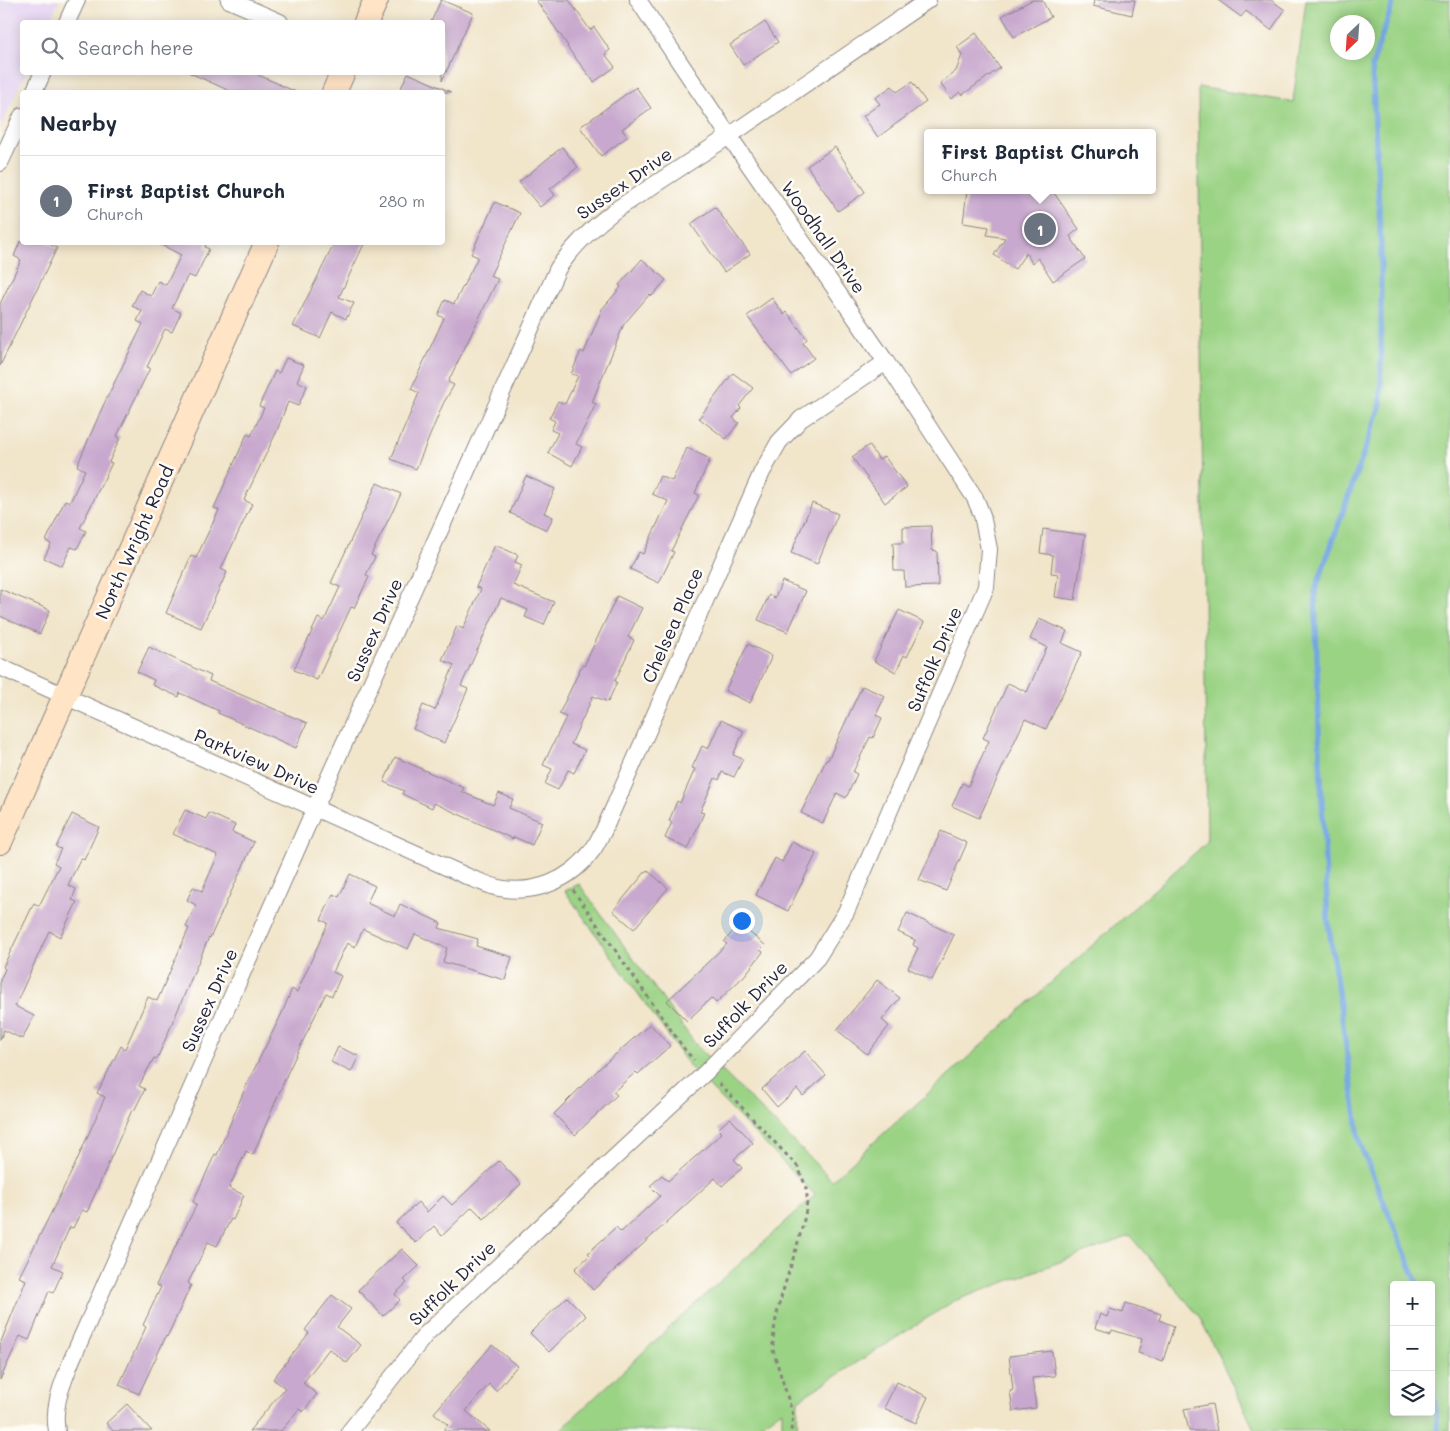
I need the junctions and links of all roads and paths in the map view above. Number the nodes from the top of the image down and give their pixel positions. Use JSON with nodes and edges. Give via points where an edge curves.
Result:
{"nodes":[{"id":1,"x":77,"y":0,"type":"edge"},
{"id":2,"x":230,"y":0,"type":"edge"},
{"id":3,"x":376,"y":0,"type":"edge"},
{"id":4,"x":638,"y":0,"type":"edge"},
{"id":5,"x":928,"y":0,"type":"edge"},
{"id":6,"x":68,"y":20,"type":"edge"},
{"id":7,"x":275,"y":20,"type":"edge"},
{"id":8,"x":367,"y":20,"type":"edge"},
{"id":9,"x":42,"y":75,"type":"edge"},
{"id":10,"x":342,"y":75,"type":"edge"},
{"id":11,"x":35,"y":90,"type":"edge"},
{"id":12,"x":335,"y":90,"type":"edge"},
{"id":13,"x":20,"y":120,"type":"edge"},
{"id":14,"x":729,"y":136,"type":"junction"},
{"id":15,"x":0,"y":163,"type":"edge"},
{"id":16,"x":267,"y":245,"type":"edge"},
{"id":17,"x":886,"y":362,"type":"junction"},
{"id":18,"x":975,"y":498,"type":"joint"},
{"id":19,"x":0,"y":667,"type":"edge"},
{"id":20,"x":65,"y":696,"type":"junction"},
{"id":21,"x":315,"y":808,"type":"junction"},
{"id":22,"x":0,"y":842,"type":"edge"},
{"id":23,"x":564,"y":878,"type":"junction"},
{"id":24,"x":500,"y":888,"type":"joint"},
{"id":25,"x":706,"y":1072,"type":"junction"},
{"id":26,"x":57,"y":1431,"type":"edge"},
{"id":27,"x":350,"y":1431,"type":"edge"},
{"id":28,"x":791,"y":1431,"type":"edge"}],
"edges":[{"from":1,"to":6,"type":"street"},
{"from":2,"to":7,"type":"street"},
{"from":3,"to":8,"type":"main road"},
{"from":4,"to":14,"type":"street","name":"Woodhall Drive"},
{"from":5,"to":14,"type":"street","name":"Sussex Drive"},
{"from":9,"to":11,"type":"street"},
{"from":10,"to":12,"type":"main road"},
{"from":13,"to":15,"type":"street"},
{"from":14,"to":17,"type":"street","name":"Woodhall Drive"},
{"from":14,"to":21,"type":"street","name":"Sussex Drive","via":[[596,225],[558,268]]},
{"from":16,"to":20,"type":"main road","name":"North Wright Road"},
{"from":17,"to":18,"type":"street","name":"Woodhall Drive"},
{"from":17,"to":23,"type":"street","name":"Chelsea Place","via":[[800,419],[779,442],[762,472],[603,832],[592,851]]},
{"from":18,"to":25,"type":"street","name":"Suffolk Drive","via":[[989,549],[986,587],[846,912],[817,958]]},
{"from":19,"to":20,"type":"street","name":"Parkview Drive"},
{"from":20,"to":21,"type":"street","name":"Parkview Drive"},
{"from":20,"to":22,"type":"main road","name":"North Wright Road"},
{"from":21,"to":24,"type":"street","name":"Parkview Drive"},
{"from":21,"to":26,"type":"street","name":"Sussex Drive","via":[[72,1359],[55,1406]]},
{"from":23,"to":24,"type":"street","name":"Chelsea Place","via":[[544,886]]},
{"from":23,"to":25,"type":"path","via":[[685,1050]]},
{"from":25,"to":27,"type":"street","name":"Suffolk Drive","via":[[426,1334]]},
{"from":25,"to":28,"type":"path","via":[[798,1167],[804,1183],[807,1196],[804,1222],[773,1338],[773,1350],[793,1415]]}]}
